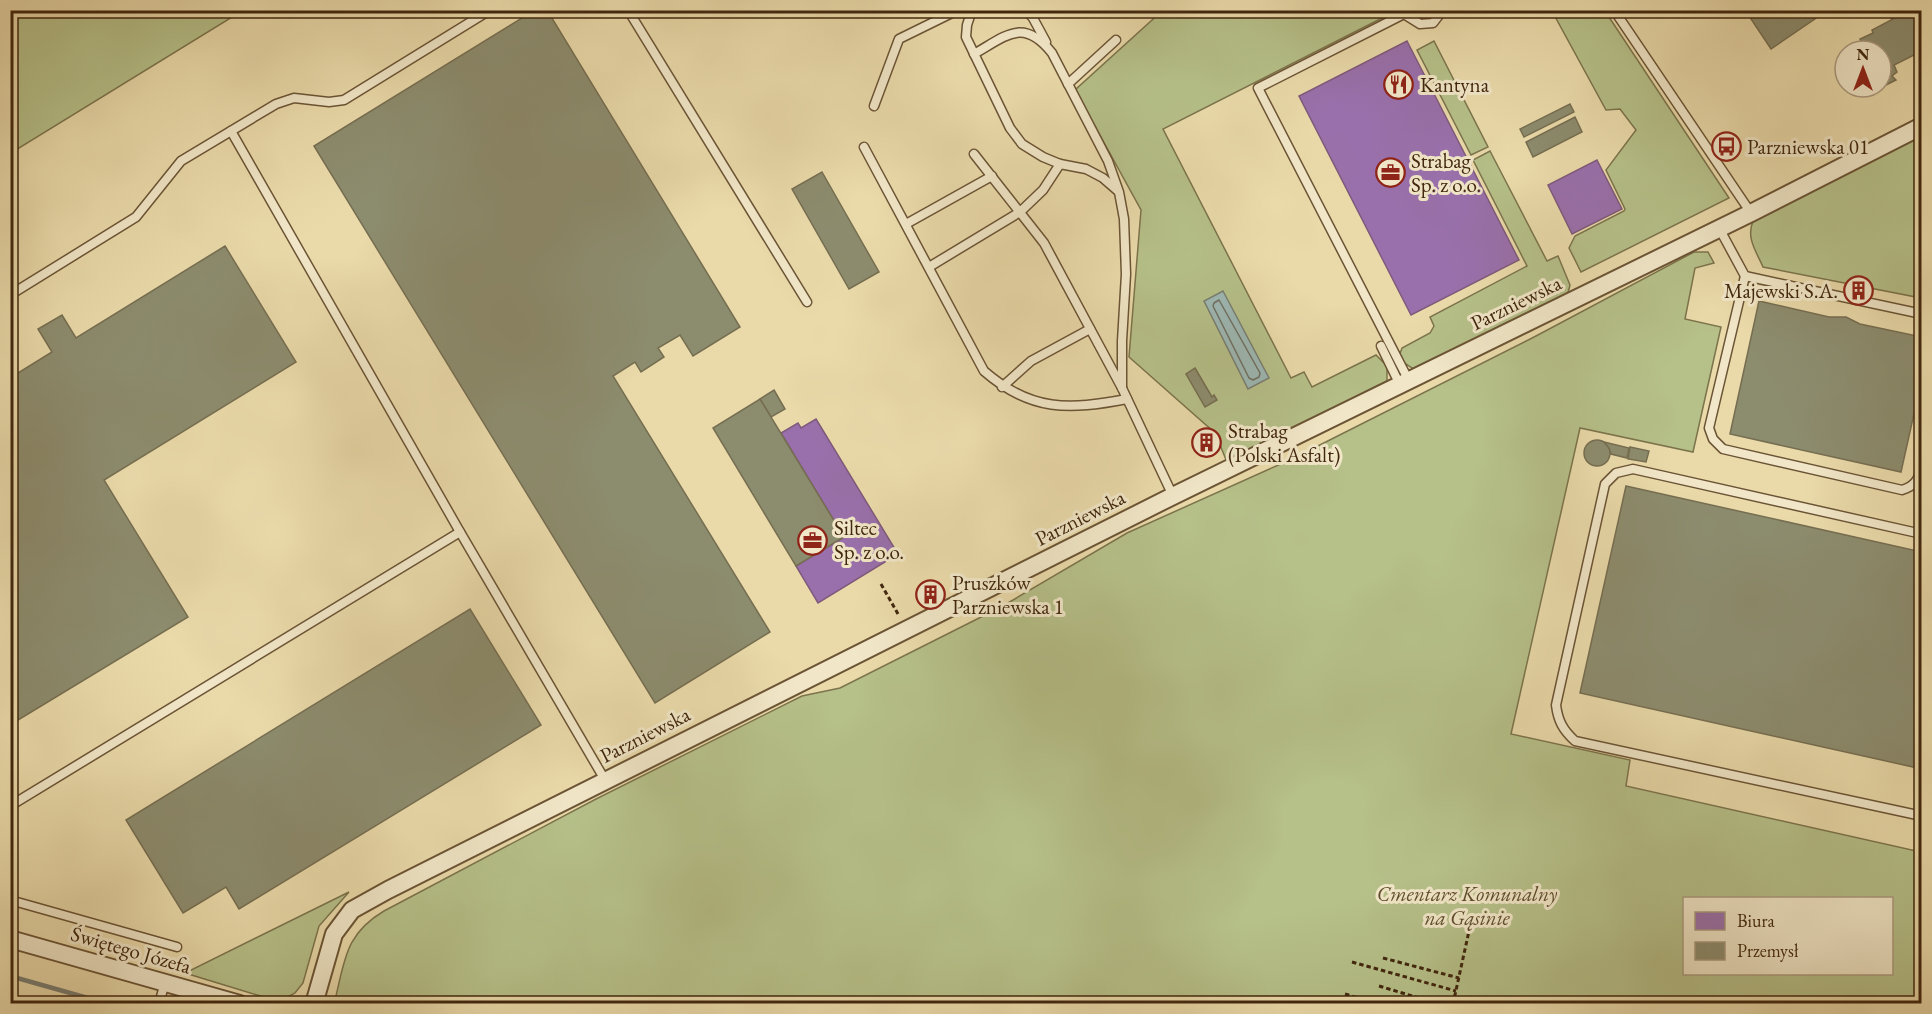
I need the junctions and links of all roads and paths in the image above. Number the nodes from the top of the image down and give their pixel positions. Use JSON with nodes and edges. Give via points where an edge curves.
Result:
{"nodes":[{"id":1,"x":490,"y":10,"type":"edge"},
{"id":2,"x":628,"y":10,"type":"edge"},
{"id":3,"x":958,"y":10,"type":"edge"},
{"id":4,"x":972,"y":10,"type":"edge"},
{"id":5,"x":1026,"y":10,"type":"edge"},
{"id":6,"x":1443,"y":10,"type":"edge"},
{"id":7,"x":1614,"y":10,"type":"edge"},
{"id":8,"x":1404,"y":12,"type":"edge"},
{"id":9,"x":1116,"y":40,"type":"dead end"},
{"id":10,"x":1052,"y":53,"type":"junction"},
{"id":11,"x":974,"y":54,"type":"junction"},
{"id":12,"x":1068,"y":84,"type":"junction"},
{"id":13,"x":874,"y":106,"type":"dead end"},
{"id":14,"x":1922,"y":126,"type":"edge"},
{"id":15,"x":231,"y":131,"type":"junction"},
{"id":16,"x":864,"y":147,"type":"dead end"},
{"id":17,"x":974,"y":154,"type":"dead end"},
{"id":18,"x":1060,"y":164,"type":"junction"},
{"id":19,"x":992,"y":176,"type":"junction"},
{"id":20,"x":1119,"y":192,"type":"junction"},
{"id":21,"x":1020,"y":212,"type":"junction"},
{"id":22,"x":1751,"y":213,"type":"junction"},
{"id":23,"x":906,"y":224,"type":"junction"},
{"id":24,"x":1719,"y":228,"type":"junction"},
{"id":25,"x":928,"y":267,"type":"junction"},
{"id":26,"x":1745,"y":276,"type":"junction"},
{"id":27,"x":10,"y":295,"type":"edge"},
{"id":28,"x":807,"y":302,"type":"dead end"},
{"id":29,"x":1922,"y":314,"type":"edge"},
{"id":30,"x":1090,"y":329,"type":"junction"},
{"id":31,"x":1381,"y":346,"type":"dead end"},
{"id":32,"x":1405,"y":383,"type":"junction"},
{"id":33,"x":1002,"y":387,"type":"junction"},
{"id":34,"x":1122,"y":388,"type":"junction"},
{"id":35,"x":1127,"y":399,"type":"junction"},
{"id":36,"x":1922,"y":466,"type":"edge"},
{"id":37,"x":1173,"y":496,"type":"junction"},
{"id":38,"x":460,"y":532,"type":"junction"},
{"id":39,"x":1922,"y":534,"type":"edge"},
{"id":40,"x":880,"y":584,"type":"dead end"},
{"id":41,"x":898,"y":614,"type":"dead end"},
{"id":42,"x":605,"y":780,"type":"junction"},
{"id":43,"x":10,"y":806,"type":"edge"},
{"id":44,"x":1922,"y":816,"type":"edge"},
{"id":45,"x":10,"y":900,"type":"edge"},
{"id":46,"x":1469,"y":930,"type":"dead end"},
{"id":47,"x":10,"y":939,"type":"edge"},
{"id":48,"x":177,"y":947,"type":"dead end"},
{"id":49,"x":1383,"y":958,"type":"dead end"},
{"id":50,"x":1352,"y":962,"type":"dead end"},
{"id":51,"x":1459,"y":978,"type":"junction"},
{"id":52,"x":165,"y":982,"type":"junction"},
{"id":53,"x":1379,"y":987,"type":"dead end"},
{"id":54,"x":1456,"y":991,"type":"junction"},
{"id":55,"x":1346,"y":994,"type":"dead end"},
{"id":56,"x":1455,"y":997,"type":"junction"},
{"id":57,"x":159,"y":1004,"type":"edge"},
{"id":58,"x":240,"y":1004,"type":"edge"},
{"id":59,"x":314,"y":1004,"type":"edge"},
{"id":60,"x":1379,"y":1004,"type":"edge"},
{"id":61,"x":1439,"y":1004,"type":"edge"},
{"id":62,"x":1453,"y":1004,"type":"edge"},
{"id":63,"x":1479,"y":1004,"type":"edge"}],
"edges":[{"from":1,"to":15,"type":"lane","via":[[344,100],[294,98],[276,104]]},
{"from":2,"to":28,"type":"lane"},
{"from":3,"to":13,"type":"lane","via":[[899,39]]},
{"from":4,"to":11,"type":"lane","via":[[966,37]]},
{"from":5,"to":10,"type":"lane"},
{"from":6,"to":8,"type":"lane","via":[[1433,23],[1420,24]]},
{"from":7,"to":22,"type":"lane"},
{"from":8,"to":32,"type":"lane","via":[[1258,88]]},
{"from":9,"to":12,"type":"lane"},
{"from":10,"to":11,"type":"lane","via":[[1042,40],[1027,32],[1017,32]]},
{"from":10,"to":12,"type":"lane"},
{"from":11,"to":18,"type":"lane","via":[[1010,128],[1022,144]]},
{"from":12,"to":20,"type":"lane","via":[[1108,161]]},
{"from":14,"to":22,"type":"street","name":"Parzniewska"},
{"from":15,"to":27,"type":"lane","via":[[181,161],[136,217]]},
{"from":15,"to":38,"type":"lane"},
{"from":16,"to":23,"type":"lane"},
{"from":17,"to":19,"type":"lane"},
{"from":18,"to":20,"type":"lane","via":[[1086,169]]},
{"from":18,"to":21,"type":"lane"},
{"from":19,"to":21,"type":"lane"},
{"from":19,"to":23,"type":"lane"},
{"from":20,"to":34,"type":"lane","via":[[1126,273]]},
{"from":21,"to":25,"type":"lane"},
{"from":21,"to":30,"type":"lane","via":[[1044,243]]},
{"from":22,"to":24,"type":"street","name":"Parzniewska"},
{"from":23,"to":25,"type":"lane"},
{"from":24,"to":26,"type":"lane"},
{"from":24,"to":32,"type":"street","name":"Parzniewska"},
{"from":25,"to":33,"type":"lane","via":[[984,371]]},
{"from":26,"to":29,"type":"lane"},
{"from":26,"to":36,"type":"lane","via":[[1709,428],[1713,440],[1723,449],[1902,490],[1919,479]]},
{"from":30,"to":33,"type":"lane","via":[[1031,362]]},
{"from":30,"to":34,"type":"lane"},
{"from":31,"to":32,"type":"lane"},
{"from":32,"to":37,"type":"street","name":"Parzniewska"},
{"from":33,"to":35,"type":"lane","via":[[1045,404],[1070,407]]},
{"from":34,"to":35,"type":"lane"},
{"from":35,"to":37,"type":"lane"},
{"from":37,"to":42,"type":"street","name":"Parzniewska"},
{"from":38,"to":42,"type":"lane"},
{"from":38,"to":43,"type":"lane"},
{"from":39,"to":44,"type":"lane","via":[[1633,470],[1616,473],[1605,484],[1556,705],[1562,726],[1575,741]]},
{"from":40,"to":41,"type":"path"},
{"from":42,"to":59,"type":"street","name":"Parzniewska","via":[[352,910],[334,934]]},
{"from":45,"to":48,"type":"lane"},
{"from":46,"to":51,"type":"path"},
{"from":47,"to":52,"type":"street","name":"Świętego Józefa"},
{"from":49,"to":51,"type":"path"},
{"from":50,"to":54,"type":"path"},
{"from":51,"to":54,"type":"path"},
{"from":52,"to":57,"type":"lane"},
{"from":52,"to":58,"type":"street","name":"Świętego Józefa"},
{"from":53,"to":61,"type":"path"},
{"from":54,"to":56,"type":"path"},
{"from":55,"to":60,"type":"path"},
{"from":56,"to":62,"type":"path"},
{"from":56,"to":63,"type":"path"}]}
